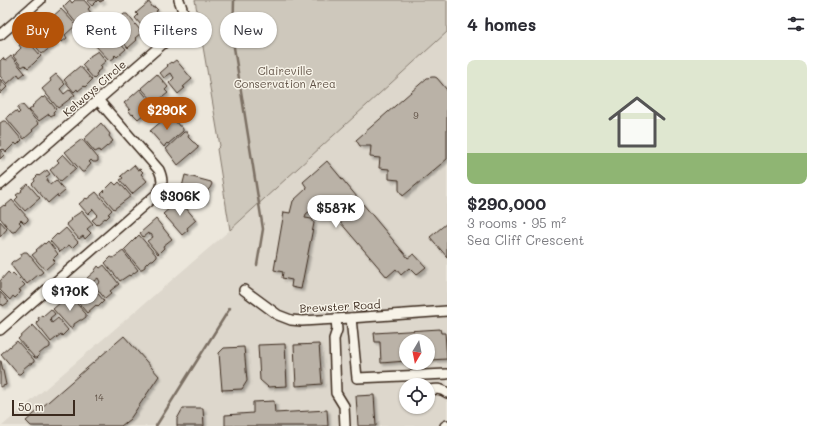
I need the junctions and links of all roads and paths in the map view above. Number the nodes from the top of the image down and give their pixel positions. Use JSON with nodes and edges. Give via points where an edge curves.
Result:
{"nodes":[{"id":1,"x":40,"y":0,"type":"edge"},
{"id":2,"x":180,"y":0,"type":"edge"},
{"id":3,"x":0,"y":34,"type":"edge"},
{"id":4,"x":98,"y":100,"type":"junction"},
{"id":5,"x":0,"y":185,"type":"edge"},
{"id":6,"x":244,"y":290,"type":"dead end"},
{"id":7,"x":447,"y":311,"type":"edge"},
{"id":8,"x":351,"y":318,"type":"junction"},
{"id":9,"x":336,"y":320,"type":"junction"},
{"id":10,"x":0,"y":330,"type":"edge"},
{"id":11,"x":447,"y":374,"type":"edge"},
{"id":12,"x":435,"y":389,"type":"edge"},
{"id":13,"x":447,"y":393,"type":"edge"},
{"id":14,"x":345,"y":426,"type":"edge"}],
"edges":[{"from":1,"to":3,"type":"street"},
{"from":2,"to":4,"type":"street","name":"Kelways Circle","via":[[184,17],[182,28]]},
{"from":4,"to":5,"type":"street","name":"Kelways Circle"},
{"from":4,"to":10,"type":"street","via":[[159,170],[162,176],[161,188]]},
{"from":6,"to":9,"type":"street","name":"Brewster Road","via":[[278,315],[291,320]]},
{"from":7,"to":8,"type":"street","name":"Brewster Road"},
{"from":8,"to":9,"type":"street","name":"Brewster Road"},
{"from":8,"to":11,"type":"street","via":[[357,378]]},
{"from":9,"to":14,"type":"street","via":[[336,393],[344,406]]},
{"from":12,"to":13,"type":"street"}]}
